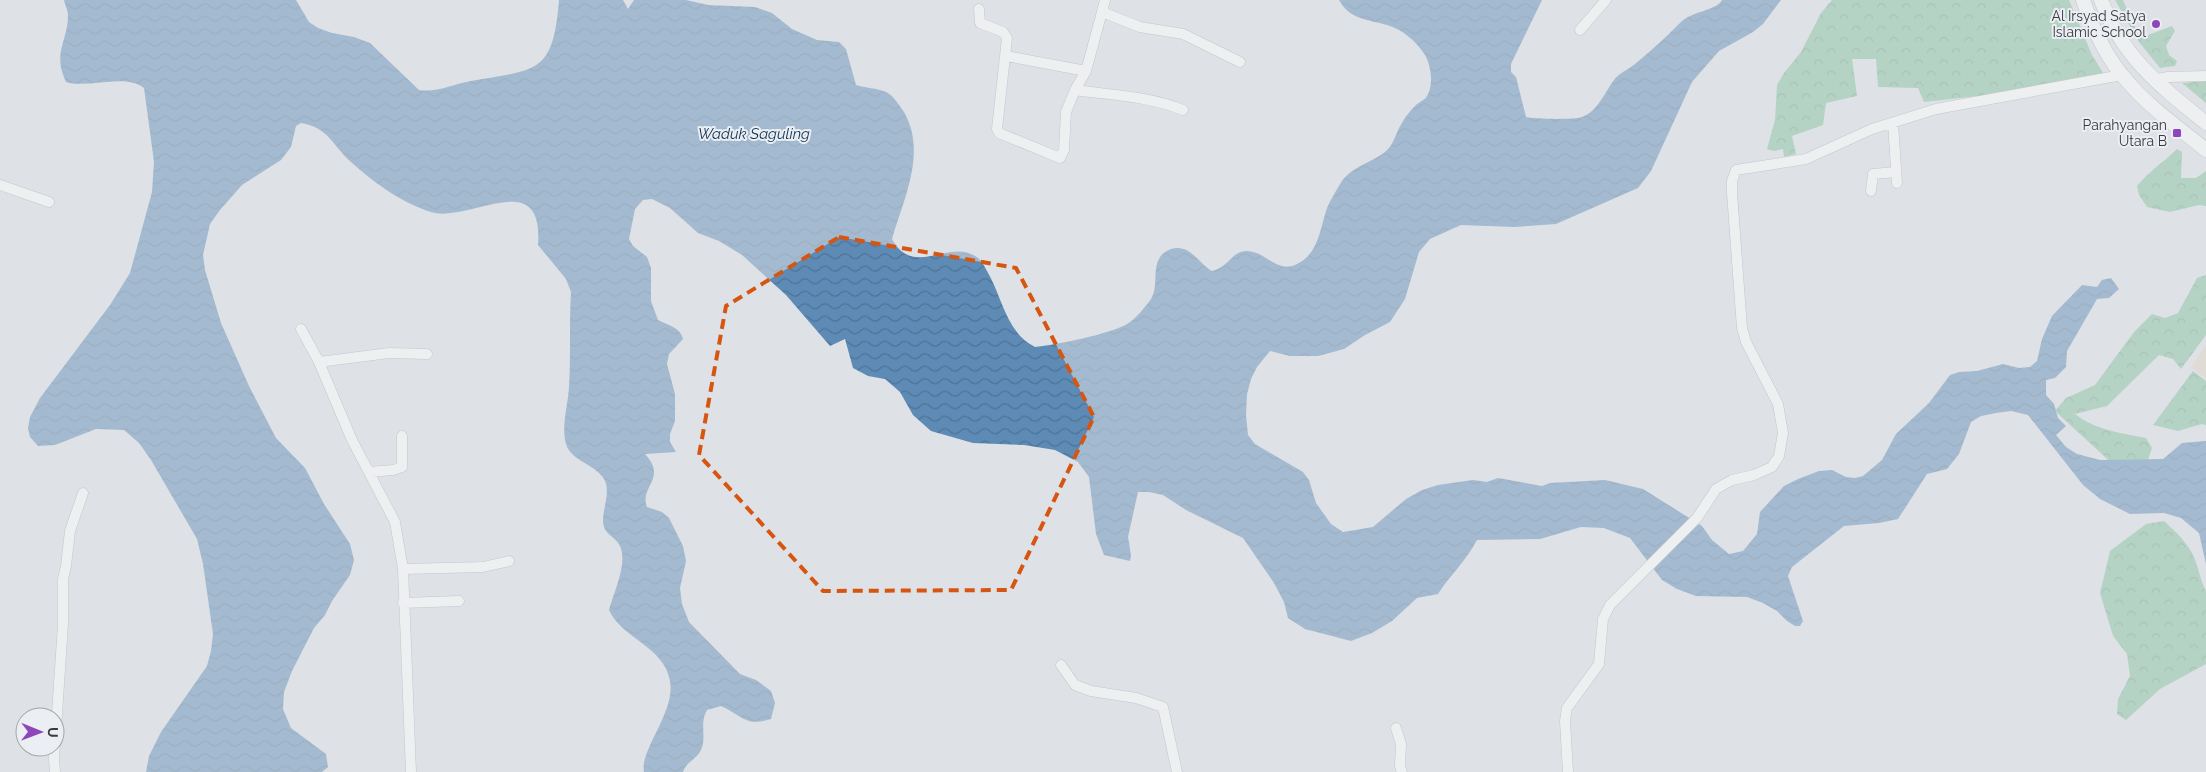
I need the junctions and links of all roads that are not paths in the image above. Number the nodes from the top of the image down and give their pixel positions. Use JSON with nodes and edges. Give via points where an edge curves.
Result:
{"nodes":[{"id":1,"x":1105,"y":0,"type":"edge"},
{"id":2,"x":1606,"y":0,"type":"edge"},
{"id":3,"x":2083,"y":0,"type":"edge"},
{"id":4,"x":2102,"y":0,"type":"edge"},
{"id":5,"x":979,"y":9,"type":"dead end"},
{"id":6,"x":1102,"y":12,"type":"junction"},
{"id":7,"x":1580,"y":30,"type":"dead end"},
{"id":8,"x":1006,"y":56,"type":"junction"},
{"id":9,"x":1240,"y":62,"type":"dead end"},
{"id":10,"x":2142,"y":70,"type":"junction"},
{"id":11,"x":1086,"y":71,"type":"junction"},
{"id":12,"x":2206,"y":76,"type":"edge"},
{"id":13,"x":2125,"y":79,"type":"junction"},
{"id":14,"x":2153,"y":80,"type":"junction"},
{"id":15,"x":1074,"y":90,"type":"junction"},
{"id":16,"x":1183,"y":110,"type":"dead end"},
{"id":17,"x":1893,"y":123,"type":"junction"},
{"id":18,"x":2206,"y":123,"type":"edge"},
{"id":19,"x":2206,"y":150,"type":"edge"},
{"id":20,"x":1896,"y":172,"type":"junction"},
{"id":21,"x":1898,"y":183,"type":"dead end"},
{"id":22,"x":0,"y":185,"type":"edge"},
{"id":23,"x":1871,"y":191,"type":"dead end"},
{"id":24,"x":49,"y":202,"type":"dead end"},
{"id":25,"x":301,"y":329,"type":"dead end"},
{"id":26,"x":428,"y":354,"type":"dead end"},
{"id":27,"x":318,"y":362,"type":"junction"},
{"id":28,"x":402,"y":436,"type":"dead end"},
{"id":29,"x":369,"y":472,"type":"junction"},
{"id":30,"x":83,"y":494,"type":"dead end"},
{"id":31,"x":508,"y":561,"type":"dead end"},
{"id":32,"x":403,"y":569,"type":"junction"},
{"id":33,"x":459,"y":601,"type":"dead end"},
{"id":34,"x":403,"y":603,"type":"junction"},
{"id":35,"x":1061,"y":665,"type":"dead end"},
{"id":36,"x":1396,"y":728,"type":"dead end"},
{"id":37,"x":55,"y":772,"type":"edge"},
{"id":38,"x":411,"y":772,"type":"edge"},
{"id":39,"x":1177,"y":772,"type":"edge"},
{"id":40,"x":1402,"y":772,"type":"edge"},
{"id":41,"x":1568,"y":772,"type":"edge"}],
"edges":[{"from":1,"to":6,"type":"street"},
{"from":2,"to":7,"type":"street"},
{"from":3,"to":13,"type":"main road","via":[[2092,26]]},
{"from":4,"to":10,"type":"main road","via":[[2116,32]]},
{"from":5,"to":8,"type":"street","via":[[980,23],[1006,34]]},
{"from":6,"to":9,"type":"street","via":[[1140,27],[1183,34]]},
{"from":6,"to":11,"type":"street"},
{"from":8,"to":11,"type":"street"},
{"from":8,"to":15,"type":"street","via":[[997,129],[1006,137],[1060,158],[1064,150],[1066,112]]},
{"from":10,"to":13,"type":"main road"},
{"from":10,"to":14,"type":"main road"},
{"from":11,"to":15,"type":"street"},
{"from":12,"to":14,"type":"street","via":[[2168,76]]},
{"from":13,"to":17,"type":"street","via":[[1936,109]]},
{"from":13,"to":19,"type":"main road"},
{"from":14,"to":18,"type":"main road"},
{"from":15,"to":16,"type":"street","via":[[1145,99]]},
{"from":17,"to":20,"type":"street"},
{"from":17,"to":41,"type":"street","via":[[1839,142],[1806,159],[1736,170],[1732,193],[1742,328],[1778,404],[1782,443],[1772,466],[1716,489],[1697,518],[1613,600],[1603,619],[1599,664],[1567,708]]},
{"from":20,"to":21,"type":"street"},
{"from":20,"to":23,"type":"street","via":[[1873,174]]},
{"from":22,"to":24,"type":"street"},
{"from":25,"to":27,"type":"street"},
{"from":26,"to":27,"type":"street","via":[[389,353]]},
{"from":27,"to":29,"type":"street"},
{"from":28,"to":29,"type":"street","via":[[402,467]]},
{"from":29,"to":32,"type":"street","via":[[395,522]]},
{"from":30,"to":37,"type":"street","via":[[70,531],[63,578]]},
{"from":31,"to":32,"type":"street","via":[[483,567]]},
{"from":32,"to":34,"type":"street"},
{"from":33,"to":34,"type":"street"},
{"from":34,"to":38,"type":"street"},
{"from":35,"to":39,"type":"street","via":[[1075,685],[1163,707]]},
{"from":36,"to":40,"type":"street","via":[[1401,744]]}]}
